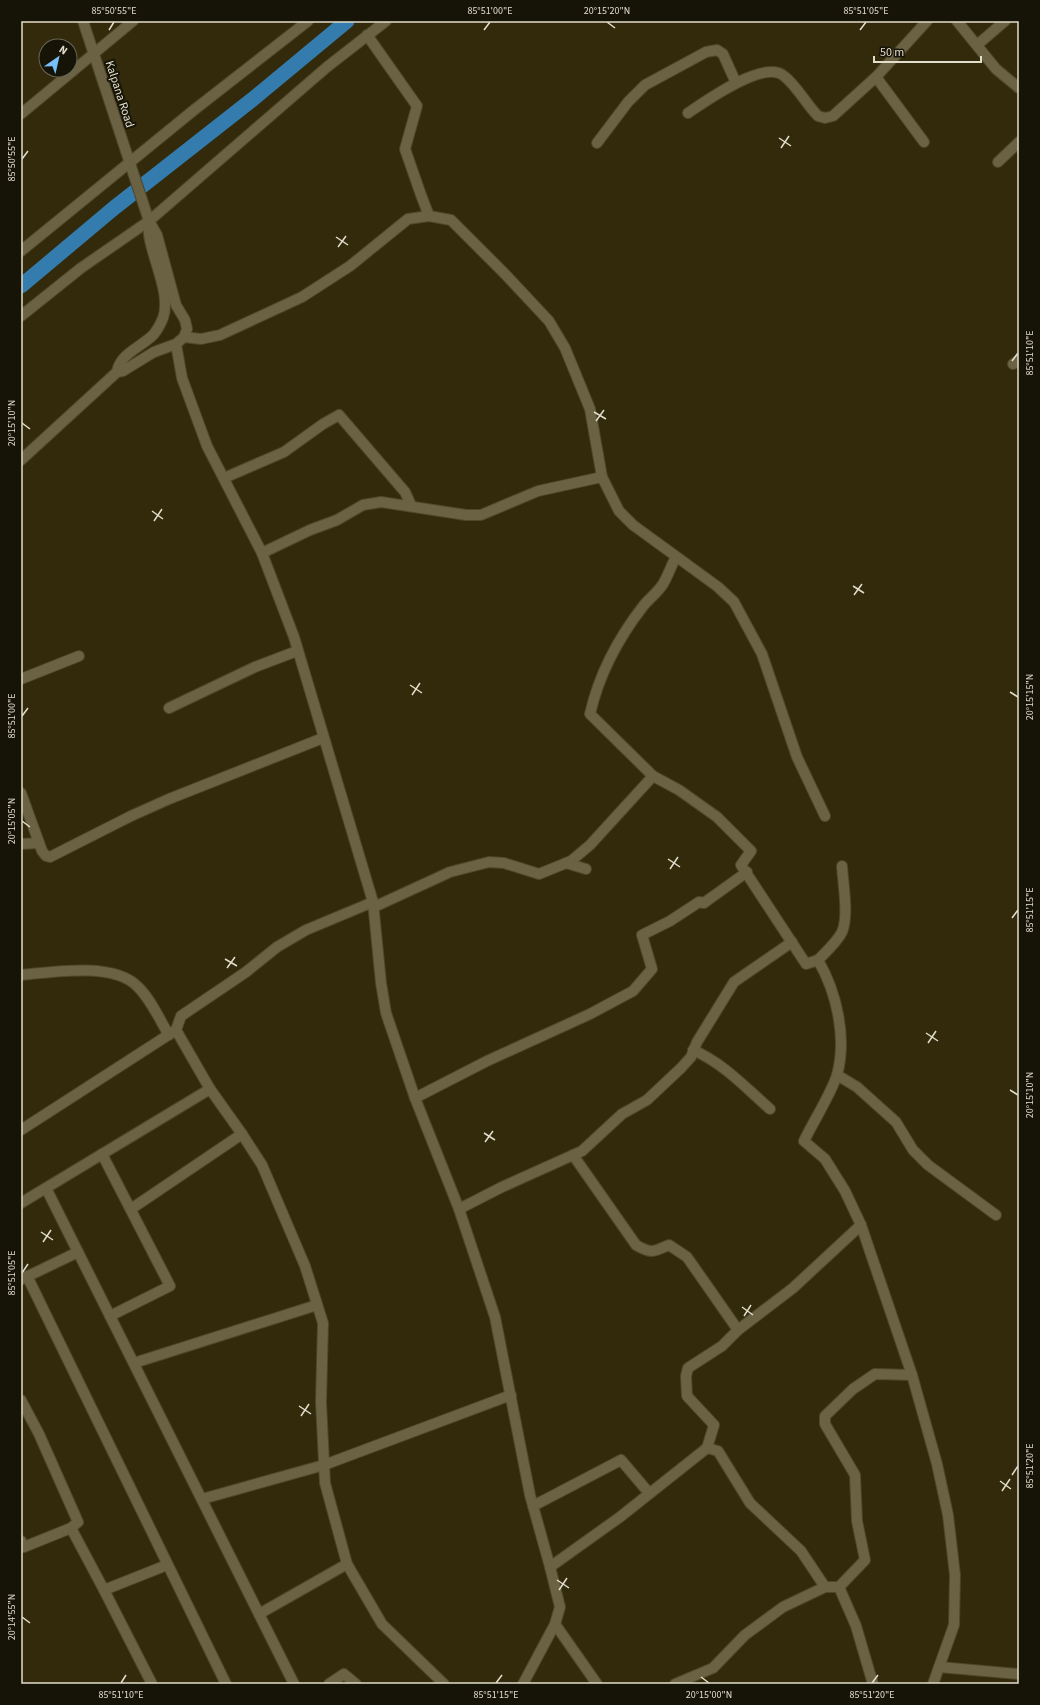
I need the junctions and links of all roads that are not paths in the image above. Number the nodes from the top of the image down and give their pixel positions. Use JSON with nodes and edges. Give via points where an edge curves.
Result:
{"nodes":[{"id":1,"x":83,"y":21,"type":"edge"},
{"id":2,"x":133,"y":21,"type":"edge"},
{"id":3,"x":308,"y":21,"type":"edge"},
{"id":4,"x":386,"y":21,"type":"edge"},
{"id":5,"x":927,"y":21,"type":"edge"},
{"id":6,"x":957,"y":21,"type":"edge"},
{"id":7,"x":1005,"y":21,"type":"edge"},
{"id":8,"x":367,"y":35,"type":"junction"},
{"id":9,"x":976,"y":45,"type":"junction"},
{"id":10,"x":93,"y":53,"type":"junction"},
{"id":11,"x":876,"y":76,"type":"junction"},
{"id":12,"x":736,"y":83,"type":"junction"},
{"id":13,"x":1019,"y":88,"type":"edge"},
{"id":14,"x":688,"y":112,"type":"dead end"},
{"id":15,"x":21,"y":114,"type":"edge"},
{"id":16,"x":924,"y":142,"type":"dead end"},
{"id":17,"x":1019,"y":142,"type":"edge"},
{"id":18,"x":597,"y":143,"type":"dead end"},
{"id":19,"x":998,"y":162,"type":"dead end"},
{"id":20,"x":130,"y":164,"type":"junction"},
{"id":21,"x":429,"y":216,"type":"junction"},
{"id":22,"x":149,"y":221,"type":"junction"},
{"id":23,"x":21,"y":251,"type":"edge"},
{"id":24,"x":21,"y":316,"type":"edge"},
{"id":25,"x":158,"y":329,"type":"junction"},
{"id":26,"x":177,"y":342,"type":"junction"},
{"id":27,"x":117,"y":372,"type":"junction"},
{"id":28,"x":21,"y":460,"type":"edge"},
{"id":29,"x":602,"y":477,"type":"junction"},
{"id":30,"x":224,"y":478,"type":"junction"},
{"id":31,"x":412,"y":505,"type":"junction"},
{"id":32,"x":262,"y":553,"type":"junction"},
{"id":33,"x":676,"y":556,"type":"junction"},
{"id":34,"x":297,"y":651,"type":"junction"},
{"id":35,"x":79,"y":656,"type":"dead end"},
{"id":36,"x":21,"y":679,"type":"edge"},
{"id":37,"x":168,"y":708,"type":"dead end"},
{"id":38,"x":324,"y":738,"type":"junction"},
{"id":39,"x":653,"y":776,"type":"junction"},
{"id":40,"x":21,"y":794,"type":"edge"},
{"id":41,"x":825,"y":816,"type":"dead end"},
{"id":42,"x":39,"y":843,"type":"junction"},
{"id":43,"x":21,"y":844,"type":"edge"},
{"id":44,"x":566,"y":863,"type":"junction"},
{"id":45,"x":842,"y":866,"type":"dead end"},
{"id":46,"x":586,"y":869,"type":"dead end"},
{"id":47,"x":746,"y":872,"type":"junction"},
{"id":48,"x":374,"y":904,"type":"junction"},
{"id":49,"x":792,"y":942,"type":"junction"},
{"id":50,"x":818,"y":960,"type":"junction"},
{"id":51,"x":21,"y":975,"type":"edge"},
{"id":52,"x":172,"y":1033,"type":"junction"},
{"id":53,"x":693,"y":1050,"type":"junction"},
{"id":54,"x":837,"y":1075,"type":"junction"},
{"id":55,"x":210,"y":1089,"type":"junction"},
{"id":56,"x":415,"y":1098,"type":"junction"},
{"id":57,"x":770,"y":1109,"type":"dead end"},
{"id":58,"x":21,"y":1130,"type":"edge"},
{"id":59,"x":242,"y":1134,"type":"junction"},
{"id":60,"x":102,"y":1154,"type":"junction"},
{"id":61,"x":573,"y":1155,"type":"junction"},
{"id":62,"x":46,"y":1188,"type":"junction"},
{"id":63,"x":21,"y":1203,"type":"edge"},
{"id":64,"x":459,"y":1209,"type":"junction"},
{"id":65,"x":131,"y":1210,"type":"junction"},
{"id":66,"x":996,"y":1215,"type":"dead end"},
{"id":67,"x":861,"y":1225,"type":"junction"},
{"id":68,"x":78,"y":1252,"type":"junction"},
{"id":69,"x":24,"y":1278,"type":"edge"},
{"id":70,"x":317,"y":1305,"type":"junction"},
{"id":71,"x":110,"y":1316,"type":"junction"},
{"id":72,"x":738,"y":1330,"type":"junction"},
{"id":73,"x":134,"y":1363,"type":"junction"},
{"id":74,"x":912,"y":1375,"type":"junction"},
{"id":75,"x":511,"y":1395,"type":"junction"},
{"id":76,"x":21,"y":1400,"type":"edge"},
{"id":77,"x":706,"y":1448,"type":"junction"},
{"id":78,"x":324,"y":1465,"type":"junction"},
{"id":79,"x":649,"y":1493,"type":"junction"},
{"id":80,"x":202,"y":1499,"type":"junction"},
{"id":81,"x":533,"y":1506,"type":"junction"},
{"id":82,"x":72,"y":1528,"type":"junction"},
{"id":83,"x":21,"y":1541,"type":"edge"},
{"id":84,"x":167,"y":1564,"type":"junction"},
{"id":85,"x":347,"y":1564,"type":"junction"},
{"id":86,"x":550,"y":1567,"type":"junction"},
{"id":87,"x":825,"y":1587,"type":"junction"},
{"id":88,"x":839,"y":1587,"type":"junction"},
{"id":89,"x":104,"y":1590,"type":"junction"},
{"id":90,"x":259,"y":1614,"type":"junction"},
{"id":91,"x":555,"y":1624,"type":"junction"},
{"id":92,"x":939,"y":1667,"type":"junction"},
{"id":93,"x":1019,"y":1674,"type":"edge"},
{"id":94,"x":152,"y":1684,"type":"edge"},
{"id":95,"x":226,"y":1684,"type":"edge"},
{"id":96,"x":294,"y":1684,"type":"edge"},
{"id":97,"x":330,"y":1684,"type":"edge"},
{"id":98,"x":356,"y":1684,"type":"edge"},
{"id":99,"x":444,"y":1684,"type":"edge"},
{"id":100,"x":524,"y":1684,"type":"edge"},
{"id":101,"x":597,"y":1684,"type":"edge"},
{"id":102,"x":674,"y":1684,"type":"edge"},
{"id":103,"x":873,"y":1684,"type":"edge"},
{"id":104,"x":933,"y":1684,"type":"edge"}],
"edges":[{"from":1,"to":10,"type":"street","name":"Kalpana Road"},
{"from":2,"to":10,"type":"street"},
{"from":3,"to":20,"type":"street","via":[[194,110]]},
{"from":4,"to":8,"type":"street"},
{"from":5,"to":11,"type":"street"},
{"from":6,"to":9,"type":"street"},
{"from":7,"to":9,"type":"street"},
{"from":8,"to":21,"type":"street","via":[[417,106],[405,149]]},
{"from":8,"to":22,"type":"street"},
{"from":9,"to":13,"type":"street","via":[[996,69]]},
{"from":10,"to":15,"type":"street"},
{"from":10,"to":20,"type":"street","name":"Kalpana Road"},
{"from":11,"to":12,"type":"street","via":[[833,116],[825,118],[814,112],[780,73],[762,73]]},
{"from":11,"to":16,"type":"street"},
{"from":12,"to":14,"type":"street"},
{"from":12,"to":18,"type":"street","via":[[723,54],[712,50],[645,86],[628,102]]},
{"from":17,"to":19,"type":"street"},
{"from":20,"to":22,"type":"street","name":"Kalpana Road"},
{"from":20,"to":23,"type":"street"},
{"from":21,"to":26,"type":"street","via":[[408,219],[350,266],[302,297],[220,335]]},
{"from":21,"to":29,"type":"street","via":[[451,220],[549,321],[565,348],[590,409]]},
{"from":22,"to":24,"type":"street","via":[[81,268]]},
{"from":22,"to":25,"type":"street","via":[[149,238],[165,301],[164,316]]},
{"from":22,"to":26,"type":"street","via":[[157,235],[176,305],[186,324]]},
{"from":25,"to":26,"type":"street","via":[[157,334],[161,341]]},
{"from":25,"to":27,"type":"street","via":[[123,359]]},
{"from":26,"to":27,"type":"street","via":[[154,352],[124,371]]},
{"from":26,"to":30,"type":"street","via":[[182,378],[193,410],[207,446]]},
{"from":27,"to":28,"type":"street"},
{"from":29,"to":31,"type":"street","via":[[538,491],[481,515],[466,515]]},
{"from":29,"to":33,"type":"street","via":[[619,511],[633,525]]},
{"from":30,"to":31,"type":"street","via":[[284,452],[323,424],[339,416],[405,492]]},
{"from":30,"to":32,"type":"street"},
{"from":31,"to":32,"type":"street","via":[[382,502],[363,505],[337,520]]},
{"from":32,"to":34,"type":"street"},
{"from":33,"to":39,"type":"street","via":[[662,585],[644,605],[604,668],[590,714]]},
{"from":33,"to":41,"type":"street","via":[[734,602],[762,654],[797,757]]},
{"from":34,"to":37,"type":"street","via":[[255,667]]},
{"from":34,"to":38,"type":"street"},
{"from":35,"to":36,"type":"street"},
{"from":38,"to":42,"type":"street","via":[[169,799],[50,857],[46,856]]},
{"from":38,"to":48,"type":"street"},
{"from":39,"to":44,"type":"street","via":[[590,846]]},
{"from":39,"to":47,"type":"street","via":[[679,790],[717,817],[752,852],[741,865]]},
{"from":40,"to":42,"type":"street"},
{"from":42,"to":43,"type":"street"},
{"from":44,"to":46,"type":"street"},
{"from":44,"to":48,"type":"street","via":[[539,874],[504,863],[490,862],[450,872]]},
{"from":45,"to":50,"type":"street","via":[[844,926]]},
{"from":47,"to":49,"type":"street"},
{"from":47,"to":56,"type":"street","via":[[704,903],[699,902],[642,935],[652,969],[633,991],[590,1014],[487,1060]]},
{"from":48,"to":52,"type":"street","via":[[306,930],[277,947],[246,972],[181,1016]]},
{"from":48,"to":56,"type":"street","via":[[386,1013]]},
{"from":49,"to":50,"type":"street","via":[[806,964]]},
{"from":49,"to":53,"type":"street","via":[[734,982]]},
{"from":50,"to":54,"type":"street","via":[[828,977],[836,1007],[842,1044]]},
{"from":51,"to":52,"type":"street","via":[[77,969],[123,977],[136,985],[146,996]]},
{"from":52,"to":55,"type":"street"},
{"from":52,"to":58,"type":"street"},
{"from":53,"to":57,"type":"street","via":[[727,1070]]},
{"from":53,"to":61,"type":"street","via":[[691,1057],[681,1068],[647,1100],[622,1114],[582,1151]]},
{"from":54,"to":66,"type":"street","via":[[857,1087],[896,1122],[914,1150],[928,1165]]},
{"from":54,"to":67,"type":"street","via":[[804,1140],[824,1159],[845,1191]]},
{"from":55,"to":59,"type":"street"},
{"from":55,"to":60,"type":"street"},
{"from":56,"to":64,"type":"street"},
{"from":59,"to":65,"type":"street"},
{"from":59,"to":70,"type":"street","via":[[265,1172],[305,1266]]},
{"from":60,"to":62,"type":"street"},
{"from":60,"to":65,"type":"street"},
{"from":61,"to":64,"type":"street"},
{"from":61,"to":72,"type":"street","via":[[636,1245],[653,1252],[669,1245],[687,1257]]},
{"from":62,"to":63,"type":"street"},
{"from":62,"to":68,"type":"street"},
{"from":64,"to":75,"type":"street","via":[[495,1317]]},
{"from":65,"to":71,"type":"street","via":[[170,1286]]},
{"from":67,"to":72,"type":"street","via":[[793,1288]]},
{"from":67,"to":74,"type":"street"},
{"from":68,"to":69,"type":"street"},
{"from":68,"to":71,"type":"street"},
{"from":69,"to":84,"type":"street"},
{"from":70,"to":73,"type":"street"},
{"from":70,"to":78,"type":"street","via":[[323,1323],[321,1402]]},
{"from":71,"to":73,"type":"street"},
{"from":72,"to":77,"type":"street","via":[[722,1346],[688,1368],[687,1396],[714,1425]]},
{"from":73,"to":80,"type":"street"},
{"from":74,"to":88,"type":"street","via":[[875,1374],[853,1389],[825,1416],[825,1424],[856,1476],[857,1521],[865,1560]]},
{"from":74,"to":92,"type":"street","via":[[937,1464],[948,1515],[955,1575],[954,1625]]},
{"from":75,"to":78,"type":"street"},
{"from":75,"to":81,"type":"street"},
{"from":76,"to":82,"type":"street","via":[[78,1522]]},
{"from":77,"to":79,"type":"street"},
{"from":77,"to":87,"type":"street","via":[[718,1451],[750,1503],[801,1551]]},
{"from":78,"to":80,"type":"street"},
{"from":78,"to":85,"type":"street","via":[[325,1483]]},
{"from":79,"to":81,"type":"street","via":[[621,1460]]},
{"from":79,"to":86,"type":"street"},
{"from":80,"to":90,"type":"street"},
{"from":81,"to":86,"type":"street"},
{"from":82,"to":83,"type":"street","via":[[24,1547]]},
{"from":82,"to":89,"type":"street"},
{"from":84,"to":89,"type":"street"},
{"from":84,"to":95,"type":"street"},
{"from":85,"to":90,"type":"street"},
{"from":85,"to":99,"type":"street","via":[[382,1624]]},
{"from":86,"to":91,"type":"street","via":[[560,1607]]},
{"from":87,"to":88,"type":"street"},
{"from":87,"to":102,"type":"street","via":[[783,1607],[745,1635],[713,1668]]},
{"from":88,"to":103,"type":"street","via":[[856,1626]]},
{"from":89,"to":94,"type":"street"},
{"from":90,"to":96,"type":"street"},
{"from":91,"to":100,"type":"street"},
{"from":91,"to":101,"type":"street"},
{"from":92,"to":93,"type":"street"},
{"from":92,"to":104,"type":"street"},
{"from":97,"to":98,"type":"street","via":[[344,1674]]}]}
